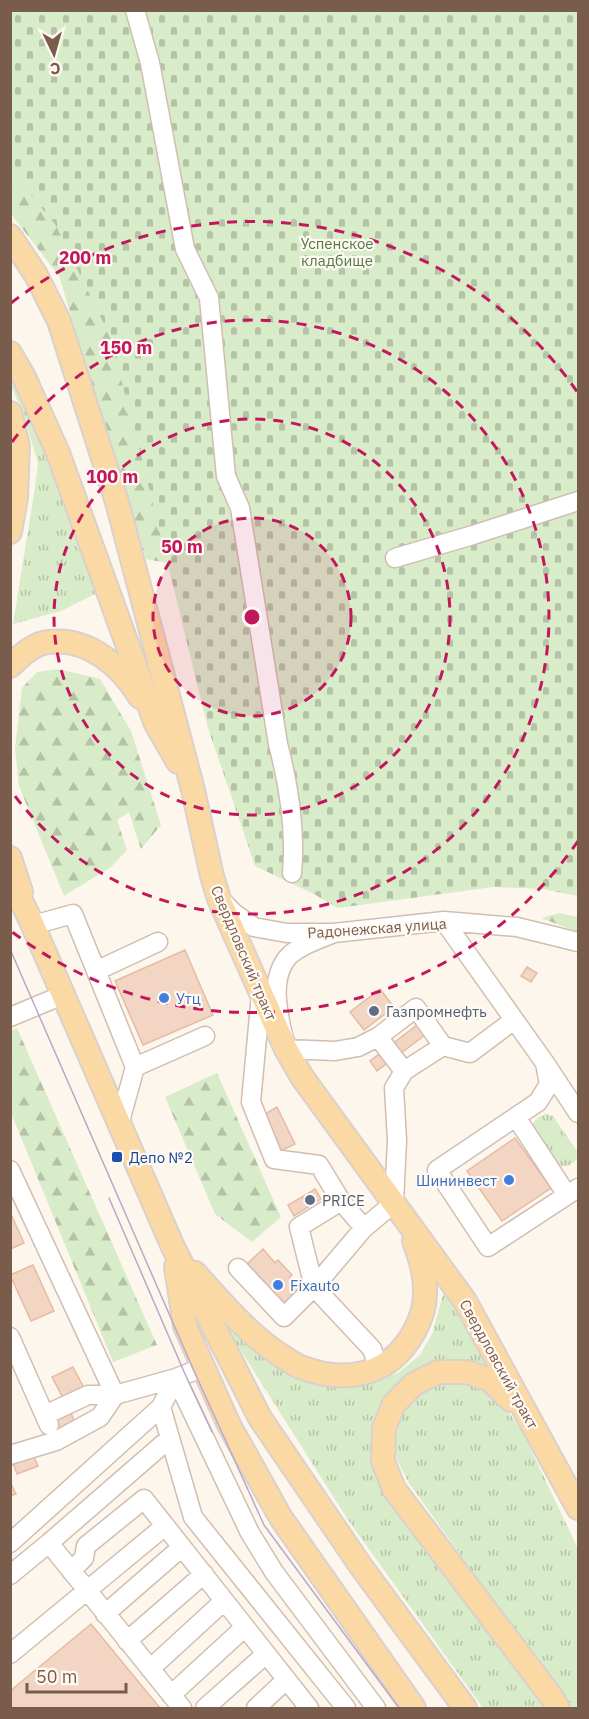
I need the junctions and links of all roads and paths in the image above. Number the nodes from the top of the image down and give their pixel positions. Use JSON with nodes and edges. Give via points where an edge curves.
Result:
{"nodes":[{"id":1,"x":135,"y":10,"type":"edge"},
{"id":2,"x":10,"y":236,"type":"edge"},
{"id":3,"x":10,"y":353,"type":"edge"},
{"id":4,"x":10,"y":413,"type":"edge"},
{"id":5,"x":18,"y":446,"type":"junction"},
{"id":6,"x":10,"y":485,"type":"edge"},
{"id":7,"x":579,"y":501,"type":"edge"},
{"id":8,"x":10,"y":531,"type":"edge"},
{"id":9,"x":395,"y":558,"type":"dead end"},
{"id":10,"x":10,"y":666,"type":"edge"},
{"id":11,"x":156,"y":724,"type":"junction"},
{"id":12,"x":193,"y":790,"type":"junction"},
{"id":13,"x":10,"y":858,"type":"edge"},
{"id":14,"x":292,"y":873,"type":"dead end"},
{"id":15,"x":10,"y":878,"type":"edge"},
{"id":16,"x":219,"y":899,"type":"junction"},
{"id":17,"x":444,"y":921,"type":"junction"},
{"id":18,"x":32,"y":923,"type":"junction"},
{"id":19,"x":334,"y":933,"type":"junction"},
{"id":20,"x":158,"y":942,"type":"dead end"},
{"id":21,"x":579,"y":942,"type":"edge"},
{"id":22,"x":96,"y":971,"type":"junction"},
{"id":23,"x":261,"y":993,"type":"junction"},
{"id":24,"x":63,"y":996,"type":"junction"},
{"id":25,"x":10,"y":1017,"type":"edge"},
{"id":26,"x":514,"y":1020,"type":"junction"},
{"id":27,"x":205,"y":1036,"type":"dead end"},
{"id":28,"x":378,"y":1037,"type":"junction"},
{"id":29,"x":443,"y":1046,"type":"junction"},
{"id":30,"x":286,"y":1049,"type":"junction"},
{"id":31,"x":545,"y":1063,"type":"junction"},
{"id":32,"x":135,"y":1067,"type":"junction"},
{"id":33,"x":404,"y":1071,"type":"junction"},
{"id":34,"x":576,"y":1105,"type":"edge"},
{"id":35,"x":516,"y":1117,"type":"junction"},
{"id":36,"x":119,"y":1125,"type":"junction"},
{"id":37,"x":10,"y":1170,"type":"edge"},
{"id":38,"x":573,"y":1192,"type":"edge"},
{"id":39,"x":341,"y":1201,"type":"junction"},
{"id":40,"x":400,"y":1211,"type":"junction"},
{"id":41,"x":364,"y":1228,"type":"junction"},
{"id":42,"x":173,"y":1247,"type":"junction"},
{"id":43,"x":238,"y":1268,"type":"dead end"},
{"id":44,"x":314,"y":1287,"type":"junction"},
{"id":45,"x":10,"y":1336,"type":"edge"},
{"id":46,"x":204,"y":1367,"type":"junction"},
{"id":47,"x":379,"y":1369,"type":"junction"},
{"id":48,"x":176,"y":1378,"type":"junction"},
{"id":49,"x":115,"y":1395,"type":"junction"},
{"id":50,"x":161,"y":1407,"type":"junction"},
{"id":51,"x":45,"y":1416,"type":"junction"},
{"id":52,"x":528,"y":1416,"type":"junction"},
{"id":53,"x":170,"y":1438,"type":"junction"},
{"id":54,"x":56,"y":1441,"type":"junction"},
{"id":55,"x":10,"y":1455,"type":"edge"},
{"id":56,"x":579,"y":1508,"type":"edge"},
{"id":57,"x":165,"y":1526,"type":"junction"},
{"id":58,"x":10,"y":1543,"type":"edge"},
{"id":59,"x":49,"y":1543,"type":"junction"},
{"id":60,"x":182,"y":1547,"type":"junction"},
{"id":61,"x":71,"y":1571,"type":"junction"},
{"id":62,"x":204,"y":1574,"type":"junction"},
{"id":63,"x":10,"y":1575,"type":"edge"},
{"id":64,"x":88,"y":1592,"type":"junction"},
{"id":65,"x":224,"y":1601,"type":"junction"},
{"id":66,"x":105,"y":1614,"type":"junction"},
{"id":67,"x":245,"y":1627,"type":"junction"},
{"id":68,"x":127,"y":1641,"type":"junction"},
{"id":69,"x":10,"y":1654,"type":"edge"},
{"id":70,"x":266,"y":1654,"type":"junction"},
{"id":71,"x":150,"y":1668,"type":"junction"},
{"id":72,"x":286,"y":1680,"type":"junction"},
{"id":73,"x":176,"y":1702,"type":"edge"},
{"id":74,"x":205,"y":1708,"type":"edge"},
{"id":75,"x":256,"y":1708,"type":"edge"},
{"id":76,"x":308,"y":1708,"type":"edge"},
{"id":77,"x":346,"y":1708,"type":"edge"},
{"id":78,"x":376,"y":1708,"type":"edge"},
{"id":79,"x":414,"y":1708,"type":"edge"},
{"id":80,"x":465,"y":1708,"type":"edge"},
{"id":81,"x":558,"y":1708,"type":"edge"}],
"edges":[{"from":1,"to":14,"type":"street","via":[[150,63],[184,249],[209,298],[226,476],[240,508],[278,744],[288,780]]},
{"from":2,"to":12,"type":"main road","name":"Свердловский тракт","via":[[36,275],[59,321],[117,502]]},
{"from":3,"to":11,"type":"main road","via":[[58,453]]},
{"from":4,"to":5,"type":"main road"},
{"from":5,"to":6,"type":"main road"},
{"from":5,"to":8,"type":"main road"},
{"from":7,"to":9,"type":"street"},
{"from":10,"to":11,"type":"main road","via":[[24,653],[48,642],[86,647],[106,658],[133,685]]},
{"from":11,"to":12,"type":"main road"},
{"from":12,"to":16,"type":"main road","name":"Свердловский тракт"},
{"from":13,"to":18,"type":"main road"},
{"from":15,"to":18,"type":"main road"},
{"from":16,"to":19,"type":"street","name":"Радонежская улица","via":[[254,927],[287,933]]},
{"from":16,"to":23,"type":"main road","name":"Свердловский тракт"},
{"from":17,"to":19,"type":"street","name":"Радонежская улица"},
{"from":17,"to":21,"type":"street","name":"Радонежская улица","via":[[517,927]]},
{"from":17,"to":26,"type":"street"},
{"from":18,"to":22,"type":"street","via":[[73,914]]},
{"from":18,"to":24,"type":"main road"},
{"from":19,"to":30,"type":"street","via":[[291,954],[279,970],[276,1003]]},
{"from":20,"to":22,"type":"street"},
{"from":22,"to":32,"type":"street"},
{"from":23,"to":30,"type":"main road","name":"Свердловский тракт"},
{"from":23,"to":39,"type":"street","via":[[251,1102],[274,1159],[319,1165]]},
{"from":24,"to":25,"type":"street"},
{"from":24,"to":36,"type":"main road"},
{"from":26,"to":29,"type":"street","via":[[470,1053]]},
{"from":26,"to":31,"type":"street"},
{"from":27,"to":32,"type":"street"},
{"from":28,"to":29,"type":"street","via":[[416,1008]]},
{"from":28,"to":30,"type":"street","via":[[358,1047],[335,1051]]},
{"from":28,"to":33,"type":"street"},
{"from":29,"to":33,"type":"street"},
{"from":30,"to":40,"type":"main road","name":"Свердловский тракт","via":[[302,1077]]},
{"from":31,"to":34,"type":"street"},
{"from":31,"to":35,"type":"street","via":[[549,1084],[538,1102]]},
{"from":32,"to":36,"type":"street"},
{"from":33,"to":40,"type":"street","via":[[394,1088]]},
{"from":35,"to":38,"type":"street"},
{"from":35,"to":38,"type":"street","via":[[437,1170],[488,1247]]},
{"from":36,"to":42,"type":"main road"},
{"from":37,"to":49,"type":"street"},
{"from":39,"to":41,"type":"street"},
{"from":39,"to":44,"type":"street","via":[[299,1227]]},
{"from":40,"to":41,"type":"street"},
{"from":40,"to":47,"type":"main road","via":[[423,1266],[425,1294],[419,1322],[409,1342]]},
{"from":40,"to":52,"type":"main road","name":"Свердловский тракт","via":[[465,1301]]},
{"from":41,"to":44,"type":"street"},
{"from":42,"to":46,"type":"main road","via":[[185,1326]]},
{"from":42,"to":47,"type":"main road","via":[[232,1316],[262,1343],[298,1366],[327,1375],[351,1376]]},
{"from":42,"to":80,"type":"main road","via":[[260,1418],[360,1565]]},
{"from":43,"to":44,"type":"street","via":[[284,1317]]},
{"from":44,"to":47,"type":"street","via":[[372,1349]]},
{"from":45,"to":51,"type":"street"},
{"from":46,"to":48,"type":"street"},
{"from":46,"to":79,"type":"main road","via":[[229,1425],[281,1518]]},
{"from":48,"to":49,"type":"street"},
{"from":48,"to":50,"type":"street"},
{"from":48,"to":78,"type":"street","via":[[250,1533],[274,1572]]},
{"from":49,"to":51,"type":"street","via":[[88,1395]]},
{"from":49,"to":54,"type":"street","via":[[100,1417]]},
{"from":50,"to":53,"type":"street"},
{"from":50,"to":58,"type":"street"},
{"from":51,"to":54,"type":"street"},
{"from":52,"to":56,"type":"main road","name":"Свердловский тракт"},
{"from":52,"to":81,"type":"main road","via":[[490,1380],[467,1372],[438,1372],[414,1384],[394,1404],[384,1428],[383,1461],[394,1489]]},
{"from":53,"to":59,"type":"street"},
{"from":53,"to":77,"type":"street","via":[[193,1517]]},
{"from":54,"to":55,"type":"street"},
{"from":57,"to":60,"type":"street"},
{"from":57,"to":61,"type":"street","via":[[144,1499],[86,1546],[84,1558]]},
{"from":57,"to":64,"type":"street"},
{"from":59,"to":61,"type":"street"},
{"from":59,"to":63,"type":"street"},
{"from":60,"to":62,"type":"street"},
{"from":60,"to":66,"type":"street"},
{"from":61,"to":64,"type":"street"},
{"from":62,"to":65,"type":"street"},
{"from":62,"to":68,"type":"street"},
{"from":64,"to":66,"type":"street"},
{"from":64,"to":69,"type":"street"},
{"from":65,"to":67,"type":"street"},
{"from":65,"to":71,"type":"street"},
{"from":66,"to":68,"type":"street"},
{"from":67,"to":70,"type":"street"},
{"from":67,"to":73,"type":"street"},
{"from":68,"to":71,"type":"street"},
{"from":70,"to":72,"type":"street"},
{"from":70,"to":74,"type":"street"},
{"from":71,"to":73,"type":"street"},
{"from":72,"to":75,"type":"street"},
{"from":72,"to":76,"type":"street"}]}
